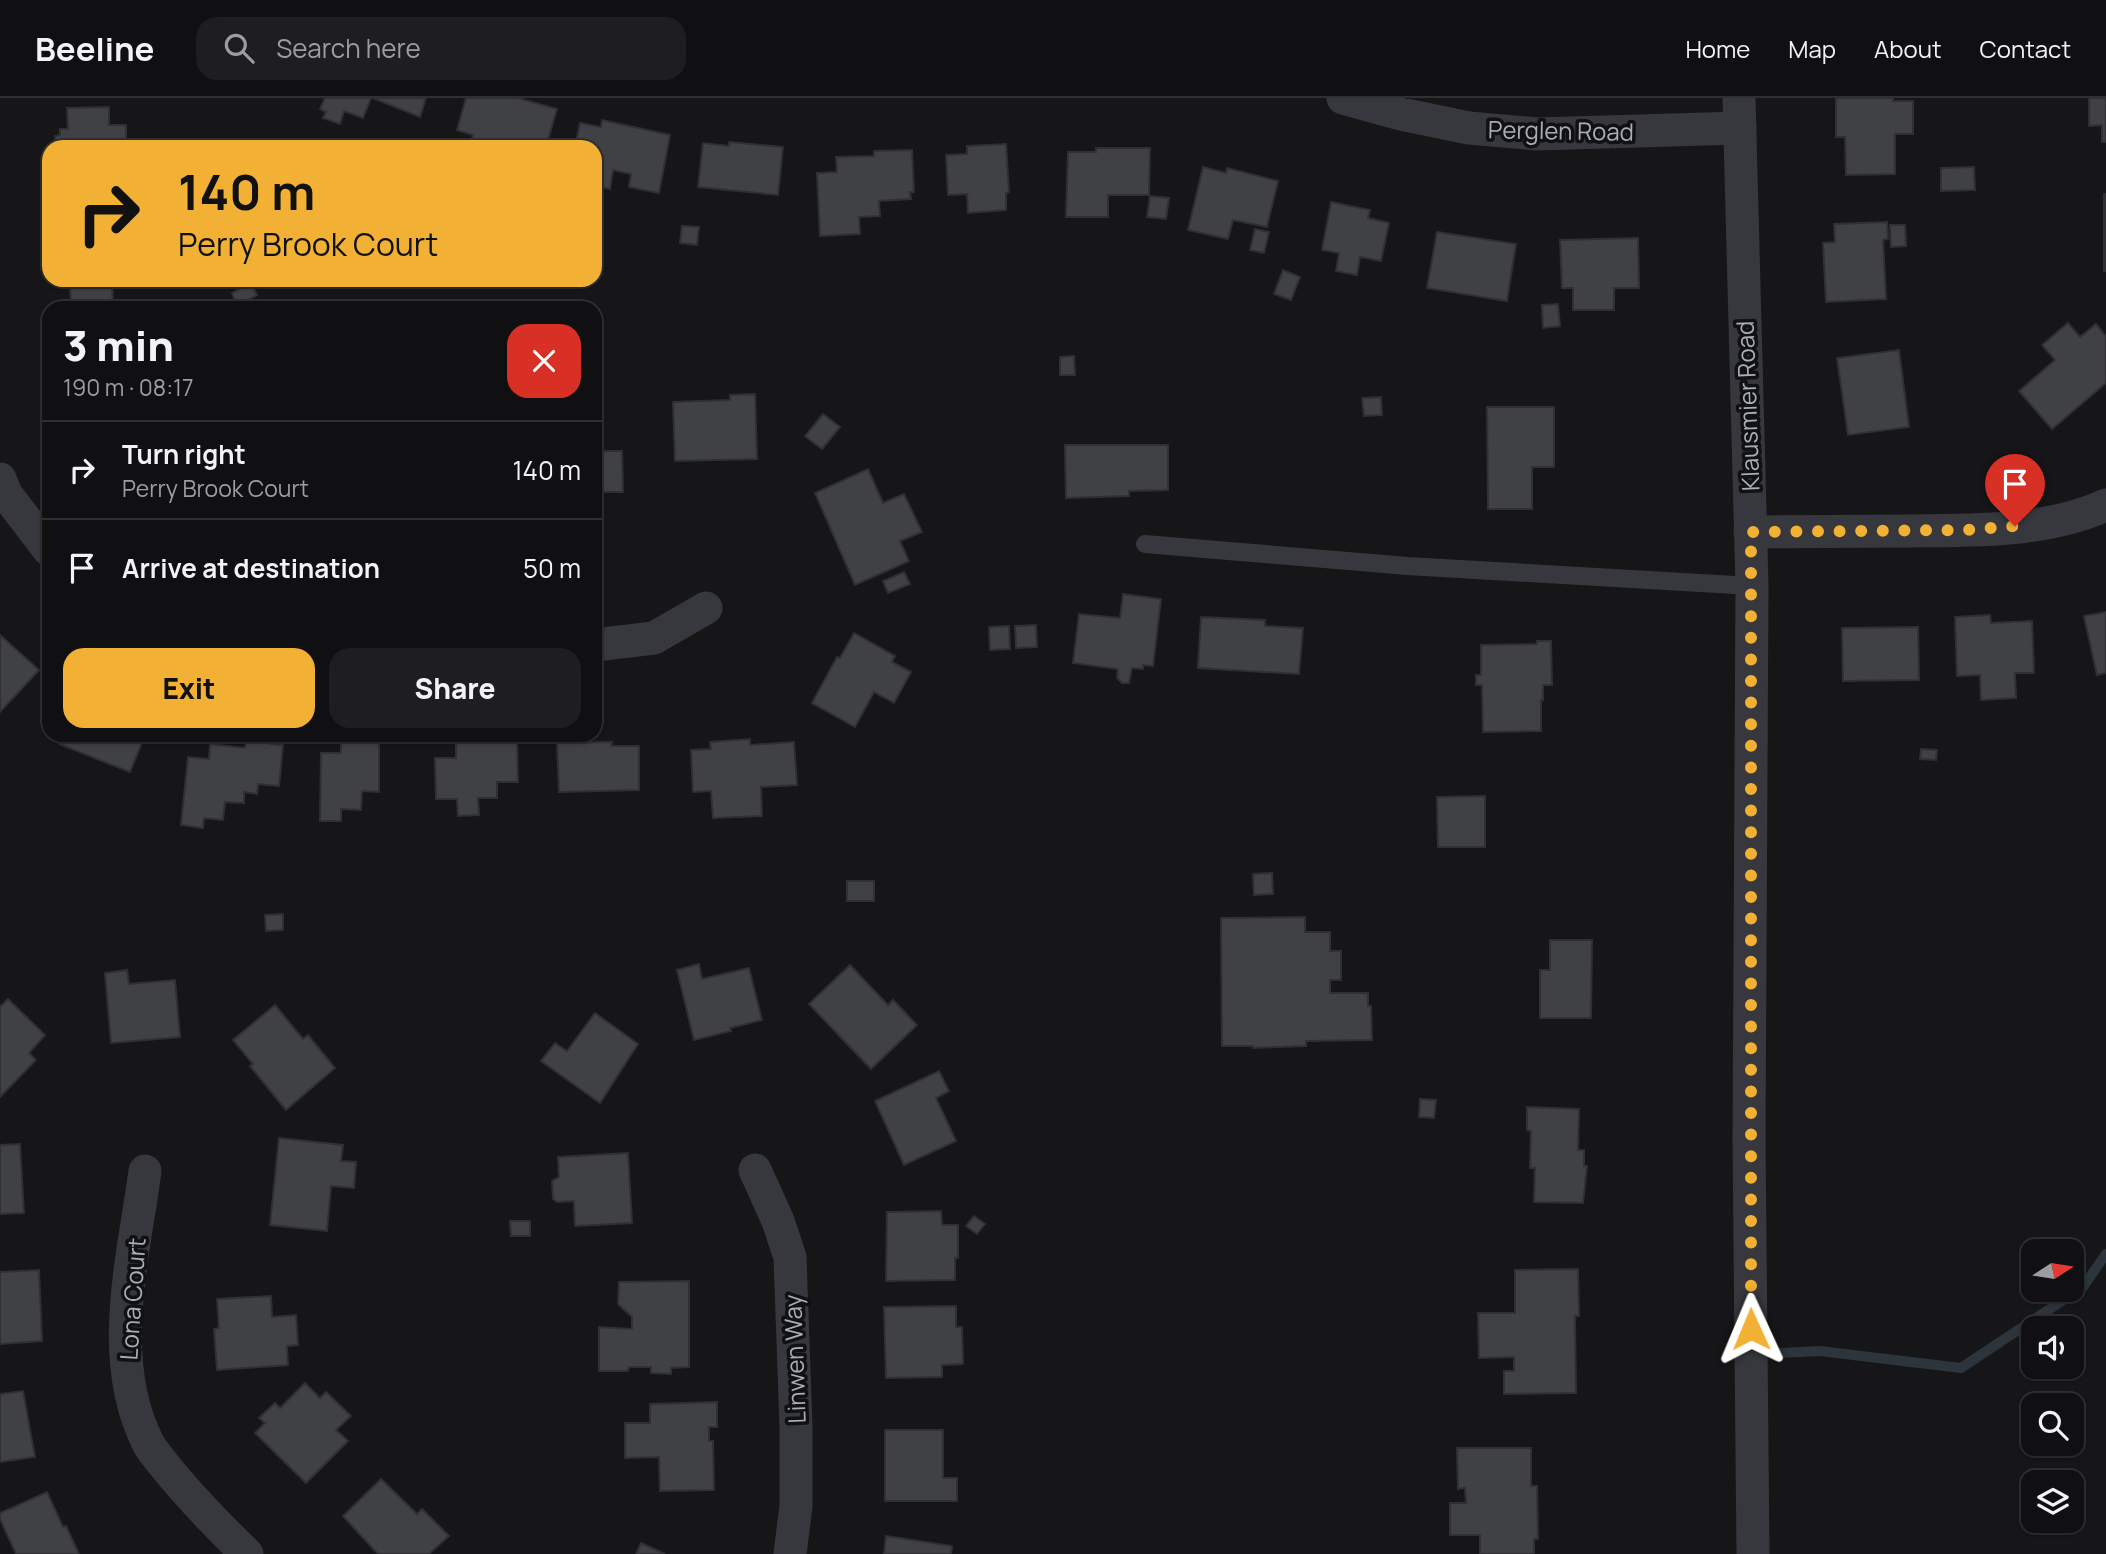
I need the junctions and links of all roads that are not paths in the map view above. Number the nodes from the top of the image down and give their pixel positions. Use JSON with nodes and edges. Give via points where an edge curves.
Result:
{"nodes":[{"id":1,"x":1343,"y":98,"type":"edge"},
{"id":2,"x":1740,"y":113,"type":"edge"},
{"id":3,"x":0,"y":479,"type":"edge"},
{"id":4,"x":2106,"y":505,"type":"edge"},
{"id":5,"x":1751,"y":532,"type":"junction"},
{"id":6,"x":42,"y":541,"type":"edge"},
{"id":7,"x":1145,"y":544,"type":"dead end"},
{"id":8,"x":1752,"y":586,"type":"junction"},
{"id":9,"x":706,"y":608,"type":"dead end"},
{"id":10,"x":602,"y":644,"type":"edge"},
{"id":11,"x":755,"y":1170,"type":"dead end"},
{"id":12,"x":145,"y":1171,"type":"dead end"},
{"id":13,"x":247,"y":1554,"type":"edge"},
{"id":14,"x":790,"y":1554,"type":"edge"},
{"id":15,"x":1753,"y":1554,"type":"edge"}],
"edges":[{"from":1,"to":2,"type":"street","name":"Perglen Road","via":[[1469,128],[1536,134]]},
{"from":2,"to":5,"type":"street","name":"Klausmier Road"},
{"from":3,"to":6,"type":"street"},
{"from":4,"to":5,"type":"street","via":[[2040,523],[1965,530]]},
{"from":5,"to":8,"type":"street","name":"Klausmier Road"},
{"from":7,"to":8,"type":"lane","via":[[1408,566]]},
{"from":8,"to":15,"type":"street","name":"Klausmier Road","via":[[1749,1139]]},
{"from":9,"to":10,"type":"street","via":[[654,638]]},
{"from":11,"to":14,"type":"street","name":"Linwen Way","via":[[790,1256],[796,1506]]},
{"from":12,"to":13,"type":"street","name":"Lona Court","via":[[127,1298],[125,1365],[133,1401],[149,1445]]}]}
